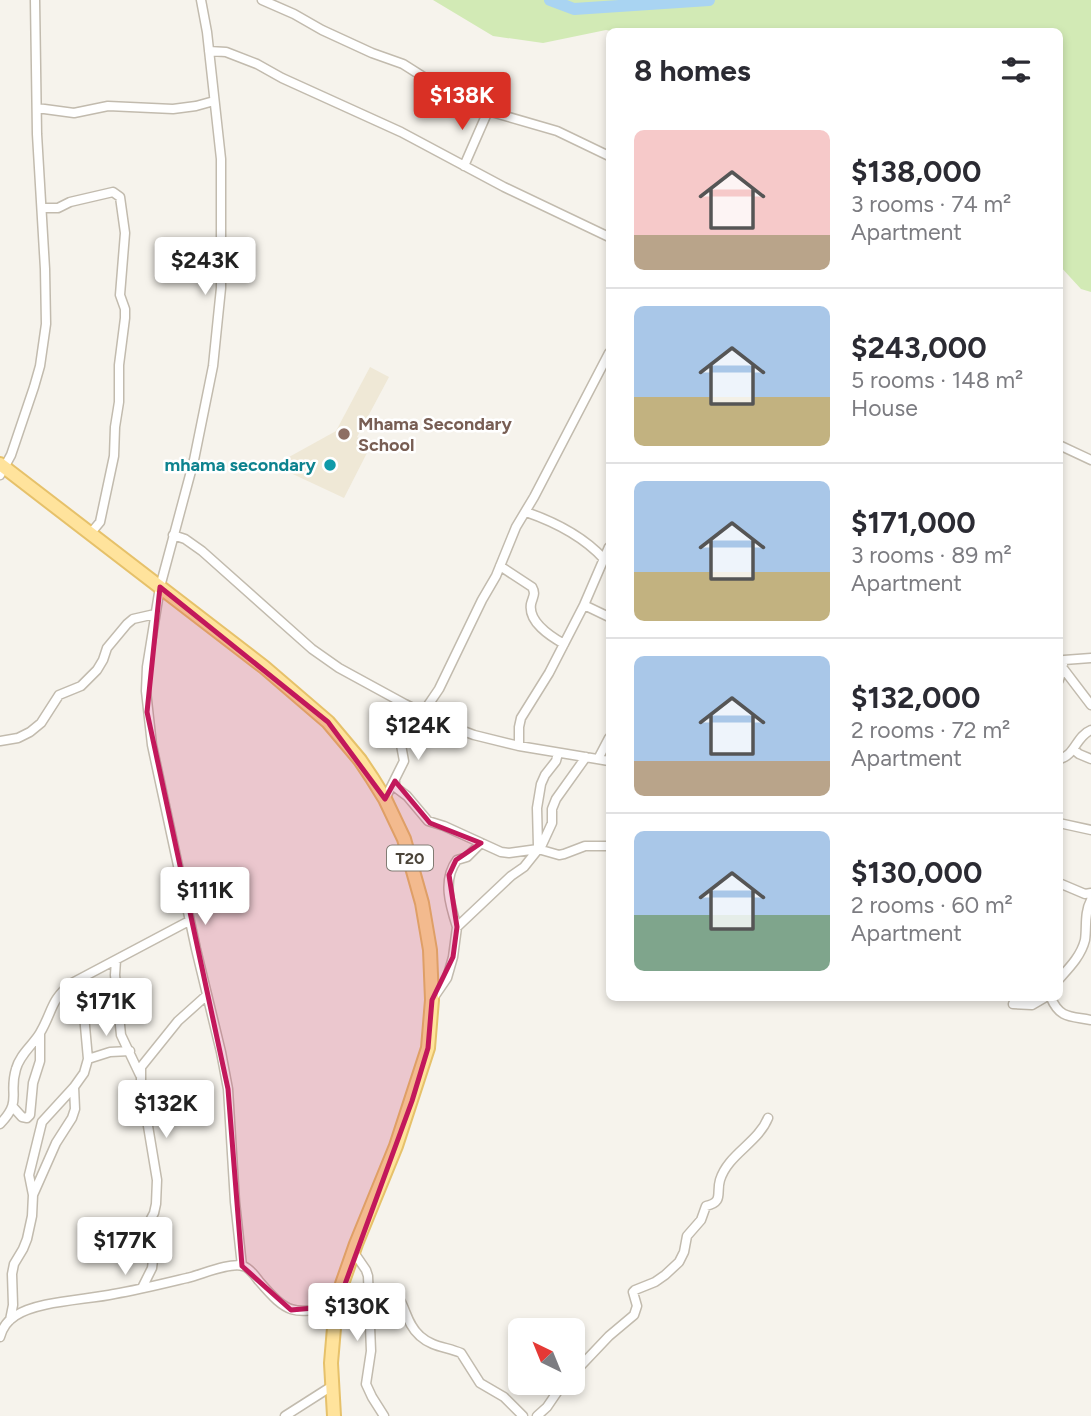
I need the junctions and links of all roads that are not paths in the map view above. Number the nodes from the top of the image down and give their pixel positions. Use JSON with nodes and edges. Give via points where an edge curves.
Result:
{"nodes":[{"id":1,"x":35,"y":0,"type":"edge"},
{"id":2,"x":201,"y":0,"type":"edge"},
{"id":3,"x":262,"y":0,"type":"edge"},
{"id":4,"x":209,"y":51,"type":"junction"},
{"id":5,"x":214,"y":101,"type":"junction"},
{"id":6,"x":37,"y":108,"type":"junction"},
{"id":7,"x":488,"y":111,"type":"junction"},
{"id":8,"x":606,"y":155,"type":"edge"},
{"id":9,"x":464,"y":166,"type":"junction"},
{"id":10,"x":42,"y":208,"type":"junction"},
{"id":11,"x":606,"y":236,"type":"edge"},
{"id":12,"x":606,"y":359,"type":"edge"},
{"id":13,"x":1063,"y":447,"type":"edge"},
{"id":14,"x":1091,"y":460,"type":"edge"},
{"id":15,"x":2,"y":469,"type":"edge"},
{"id":16,"x":526,"y":512,"type":"junction"},
{"id":17,"x":90,"y":534,"type":"junction"},
{"id":18,"x":173,"y":535,"type":"junction"},
{"id":19,"x":606,"y":554,"type":"edge"},
{"id":20,"x":604,"y":559,"type":"junction"},
{"id":21,"x":500,"y":566,"type":"junction"},
{"id":22,"x":160,"y":587,"type":"junction"},
{"id":23,"x":584,"y":605,"type":"junction"},
{"id":24,"x":155,"y":614,"type":"junction"},
{"id":25,"x":606,"y":616,"type":"edge"},
{"id":26,"x":564,"y":644,"type":"junction"},
{"id":27,"x":1091,"y":658,"type":"edge"},
{"id":28,"x":1063,"y":662,"type":"edge"},
{"id":29,"x":1063,"y":665,"type":"edge"},
{"id":30,"x":1091,"y":705,"type":"edge"},
{"id":31,"x":423,"y":713,"type":"junction"},
{"id":32,"x":1091,"y":730,"type":"edge"},
{"id":33,"x":0,"y":741,"type":"edge"},
{"id":34,"x":606,"y":744,"type":"edge"},
{"id":35,"x":519,"y":746,"type":"junction"},
{"id":36,"x":1073,"y":748,"type":"junction"},
{"id":37,"x":558,"y":753,"type":"junction"},
{"id":38,"x":586,"y":757,"type":"junction"},
{"id":39,"x":1063,"y":757,"type":"edge"},
{"id":40,"x":598,"y":759,"type":"junction"},
{"id":41,"x":1091,"y":759,"type":"edge"},
{"id":42,"x":606,"y":760,"type":"edge"},
{"id":43,"x":394,"y":781,"type":"junction"},
{"id":44,"x":385,"y":799,"type":"junction"},
{"id":45,"x":1063,"y":824,"type":"edge"},
{"id":46,"x":1091,"y":830,"type":"edge"},
{"id":47,"x":481,"y":843,"type":"junction"},
{"id":48,"x":606,"y":846,"type":"edge"},
{"id":49,"x":539,"y":849,"type":"junction"},
{"id":50,"x":1063,"y":885,"type":"edge"},
{"id":51,"x":1091,"y":893,"type":"edge"},
{"id":52,"x":1091,"y":900,"type":"edge"},
{"id":53,"x":189,"y":921,"type":"junction"},
{"id":54,"x":457,"y":927,"type":"junction"},
{"id":55,"x":116,"y":960,"type":"junction"},
{"id":56,"x":1063,"y":974,"type":"edge"},
{"id":57,"x":84,"y":977,"type":"junction"},
{"id":58,"x":207,"y":995,"type":"junction"},
{"id":59,"x":432,"y":1000,"type":"junction"},
{"id":60,"x":1040,"y":1001,"type":"edge"},
{"id":61,"x":1053,"y":1001,"type":"edge"},
{"id":62,"x":1013,"y":1004,"type":"dead end"},
{"id":63,"x":1091,"y":1020,"type":"edge"},
{"id":64,"x":40,"y":1034,"type":"junction"},
{"id":65,"x":86,"y":1042,"type":"junction"},
{"id":66,"x":130,"y":1051,"type":"junction"},
{"id":67,"x":105,"y":1053,"type":"junction"},
{"id":68,"x":88,"y":1059,"type":"junction"},
{"id":69,"x":140,"y":1075,"type":"junction"},
{"id":70,"x":74,"y":1087,"type":"junction"},
{"id":71,"x":13,"y":1107,"type":"junction"},
{"id":72,"x":768,"y":1118,"type":"dead end"},
{"id":73,"x":0,"y":1124,"type":"edge"},
{"id":74,"x":33,"y":1195,"type":"junction"},
{"id":75,"x":354,"y":1251,"type":"junction"},
{"id":76,"x":242,"y":1266,"type":"junction"},
{"id":77,"x":142,"y":1288,"type":"junction"},
{"id":78,"x":368,"y":1291,"type":"junction"},
{"id":79,"x":337,"y":1306,"type":"junction"},
{"id":80,"x":9,"y":1322,"type":"junction"},
{"id":81,"x":0,"y":1337,"type":"edge"},
{"id":82,"x":585,"y":1361,"type":"edge"},
{"id":83,"x":332,"y":1386,"type":"junction"},
{"id":84,"x":555,"y":1395,"type":"edge"},
{"id":85,"x":285,"y":1416,"type":"edge"},
{"id":86,"x":334,"y":1416,"type":"edge"},
{"id":87,"x":384,"y":1416,"type":"edge"},
{"id":88,"x":523,"y":1416,"type":"edge"},
{"id":89,"x":537,"y":1416,"type":"edge"}],
"edges":[{"from":1,"to":6,"type":"street"},
{"from":2,"to":4,"type":"street"},
{"from":3,"to":7,"type":"street","via":[[403,64]]},
{"from":4,"to":5,"type":"street"},
{"from":4,"to":9,"type":"street","via":[[257,64]]},
{"from":5,"to":6,"type":"street","via":[[173,109],[108,106],[74,113]]},
{"from":5,"to":18,"type":"street","via":[[221,169],[218,328],[194,460]]},
{"from":6,"to":10,"type":"street"},
{"from":7,"to":8,"type":"street","via":[[557,131]]},
{"from":7,"to":9,"type":"street"},
{"from":9,"to":11,"type":"street"},
{"from":10,"to":15,"type":"street","via":[[45,339],[31,398]]},
{"from":10,"to":17,"type":"street","via":[[54,209],[113,192],[120,197],[125,224],[120,295],[125,318],[114,461],[100,522]]},
{"from":12,"to":16,"type":"street"},
{"from":13,"to":14,"type":"street"},
{"from":15,"to":17,"type":"main road","number":"T20"},
{"from":16,"to":20,"type":"street","via":[[574,534]]},
{"from":16,"to":21,"type":"street"},
{"from":17,"to":22,"type":"main road","number":"T20"},
{"from":18,"to":22,"type":"street"},
{"from":18,"to":31,"type":"street","via":[[202,551],[330,662]]},
{"from":19,"to":20,"type":"street"},
{"from":20,"to":23,"type":"street"},
{"from":21,"to":26,"type":"street","via":[[532,587],[535,619]]},
{"from":21,"to":31,"type":"street"},
{"from":22,"to":24,"type":"street"},
{"from":22,"to":44,"type":"main road","number":"T20","via":[[328,722]]},
{"from":23,"to":25,"type":"street"},
{"from":23,"to":26,"type":"street"},
{"from":24,"to":33,"type":"street","via":[[127,624],[107,648],[97,670],[81,685],[59,695],[41,723],[18,738]]},
{"from":24,"to":53,"type":"street","via":[[147,712]]},
{"from":26,"to":35,"type":"street","via":[[521,718]]},
{"from":27,"to":28,"type":"street"},
{"from":29,"to":30,"type":"street"},
{"from":31,"to":35,"type":"street","via":[[466,732]]},
{"from":31,"to":43,"type":"street","via":[[403,736],[404,761]]},
{"from":32,"to":36,"type":"street"},
{"from":34,"to":40,"type":"street"},
{"from":35,"to":37,"type":"street"},
{"from":36,"to":39,"type":"street"},
{"from":36,"to":41,"type":"street"},
{"from":37,"to":38,"type":"street"},
{"from":37,"to":49,"type":"street","via":[[541,784]]},
{"from":38,"to":40,"type":"street"},
{"from":38,"to":49,"type":"street","via":[[556,799],[552,823]]},
{"from":40,"to":42,"type":"street"},
{"from":43,"to":44,"type":"street"},
{"from":43,"to":47,"type":"street","via":[[428,821]]},
{"from":44,"to":59,"type":"main road","number":"T20","via":[[404,839],[422,903]]},
{"from":45,"to":46,"type":"street"},
{"from":47,"to":49,"type":"street","via":[[505,853]]},
{"from":47,"to":54,"type":"street","via":[[457,860],[449,875]]},
{"from":48,"to":49,"type":"street","via":[[585,846],[559,855]]},
{"from":49,"to":54,"type":"street"},
{"from":50,"to":51,"type":"street"},
{"from":52,"to":56,"type":"street","via":[[1083,947]]},
{"from":53,"to":55,"type":"street"},
{"from":53,"to":58,"type":"street"},
{"from":54,"to":59,"type":"street","via":[[447,978]]},
{"from":55,"to":57,"type":"street"},
{"from":55,"to":66,"type":"street","via":[[119,1026]]},
{"from":57,"to":64,"type":"street","via":[[58,996]]},
{"from":57,"to":65,"type":"street"},
{"from":58,"to":69,"type":"street","via":[[185,1012],[142,1064]]},
{"from":58,"to":76,"type":"street","via":[[228,1091]]},
{"from":59,"to":75,"type":"main road","number":"T20","via":[[428,1048],[412,1101]]},
{"from":60,"to":62,"type":"street","via":[[1027,1006]]},
{"from":61,"to":63,"type":"street","via":[[1066,1016]]},
{"from":64,"to":71,"type":"street","via":[[16,1068]]},
{"from":64,"to":71,"type":"street","via":[[30,1115],[22,1117]]},
{"from":65,"to":67,"type":"street"},
{"from":65,"to":68,"type":"street"},
{"from":66,"to":67,"type":"street"},
{"from":66,"to":69,"type":"street"},
{"from":67,"to":68,"type":"street"},
{"from":68,"to":70,"type":"street"},
{"from":69,"to":77,"type":"street","via":[[157,1180],[156,1204],[145,1234],[152,1268]]},
{"from":70,"to":74,"type":"street","via":[[72,1118]]},
{"from":70,"to":74,"type":"street","via":[[42,1122],[29,1175]]},
{"from":71,"to":73,"type":"street"},
{"from":72,"to":82,"type":"street","via":[[724,1171],[719,1195],[687,1236],[679,1262],[633,1292],[634,1315]]},
{"from":74,"to":80,"type":"street","via":[[27,1239],[13,1264]]},
{"from":75,"to":78,"type":"street","via":[[366,1270]]},
{"from":75,"to":79,"type":"main road","number":"T20"},
{"from":76,"to":77,"type":"street"},
{"from":76,"to":79,"type":"street","via":[[291,1310]]},
{"from":77,"to":80,"type":"street","via":[[45,1305]]},
{"from":78,"to":87,"type":"street","via":[[372,1352],[366,1384]]},
{"from":78,"to":88,"type":"street","via":[[380,1288],[397,1295],[420,1336],[461,1353],[481,1383]]},
{"from":79,"to":83,"type":"main road","number":"T20"},
{"from":80,"to":81,"type":"street"},
{"from":83,"to":85,"type":"street"},
{"from":83,"to":86,"type":"main road","number":"T20"},
{"from":84,"to":89,"type":"street"}]}
